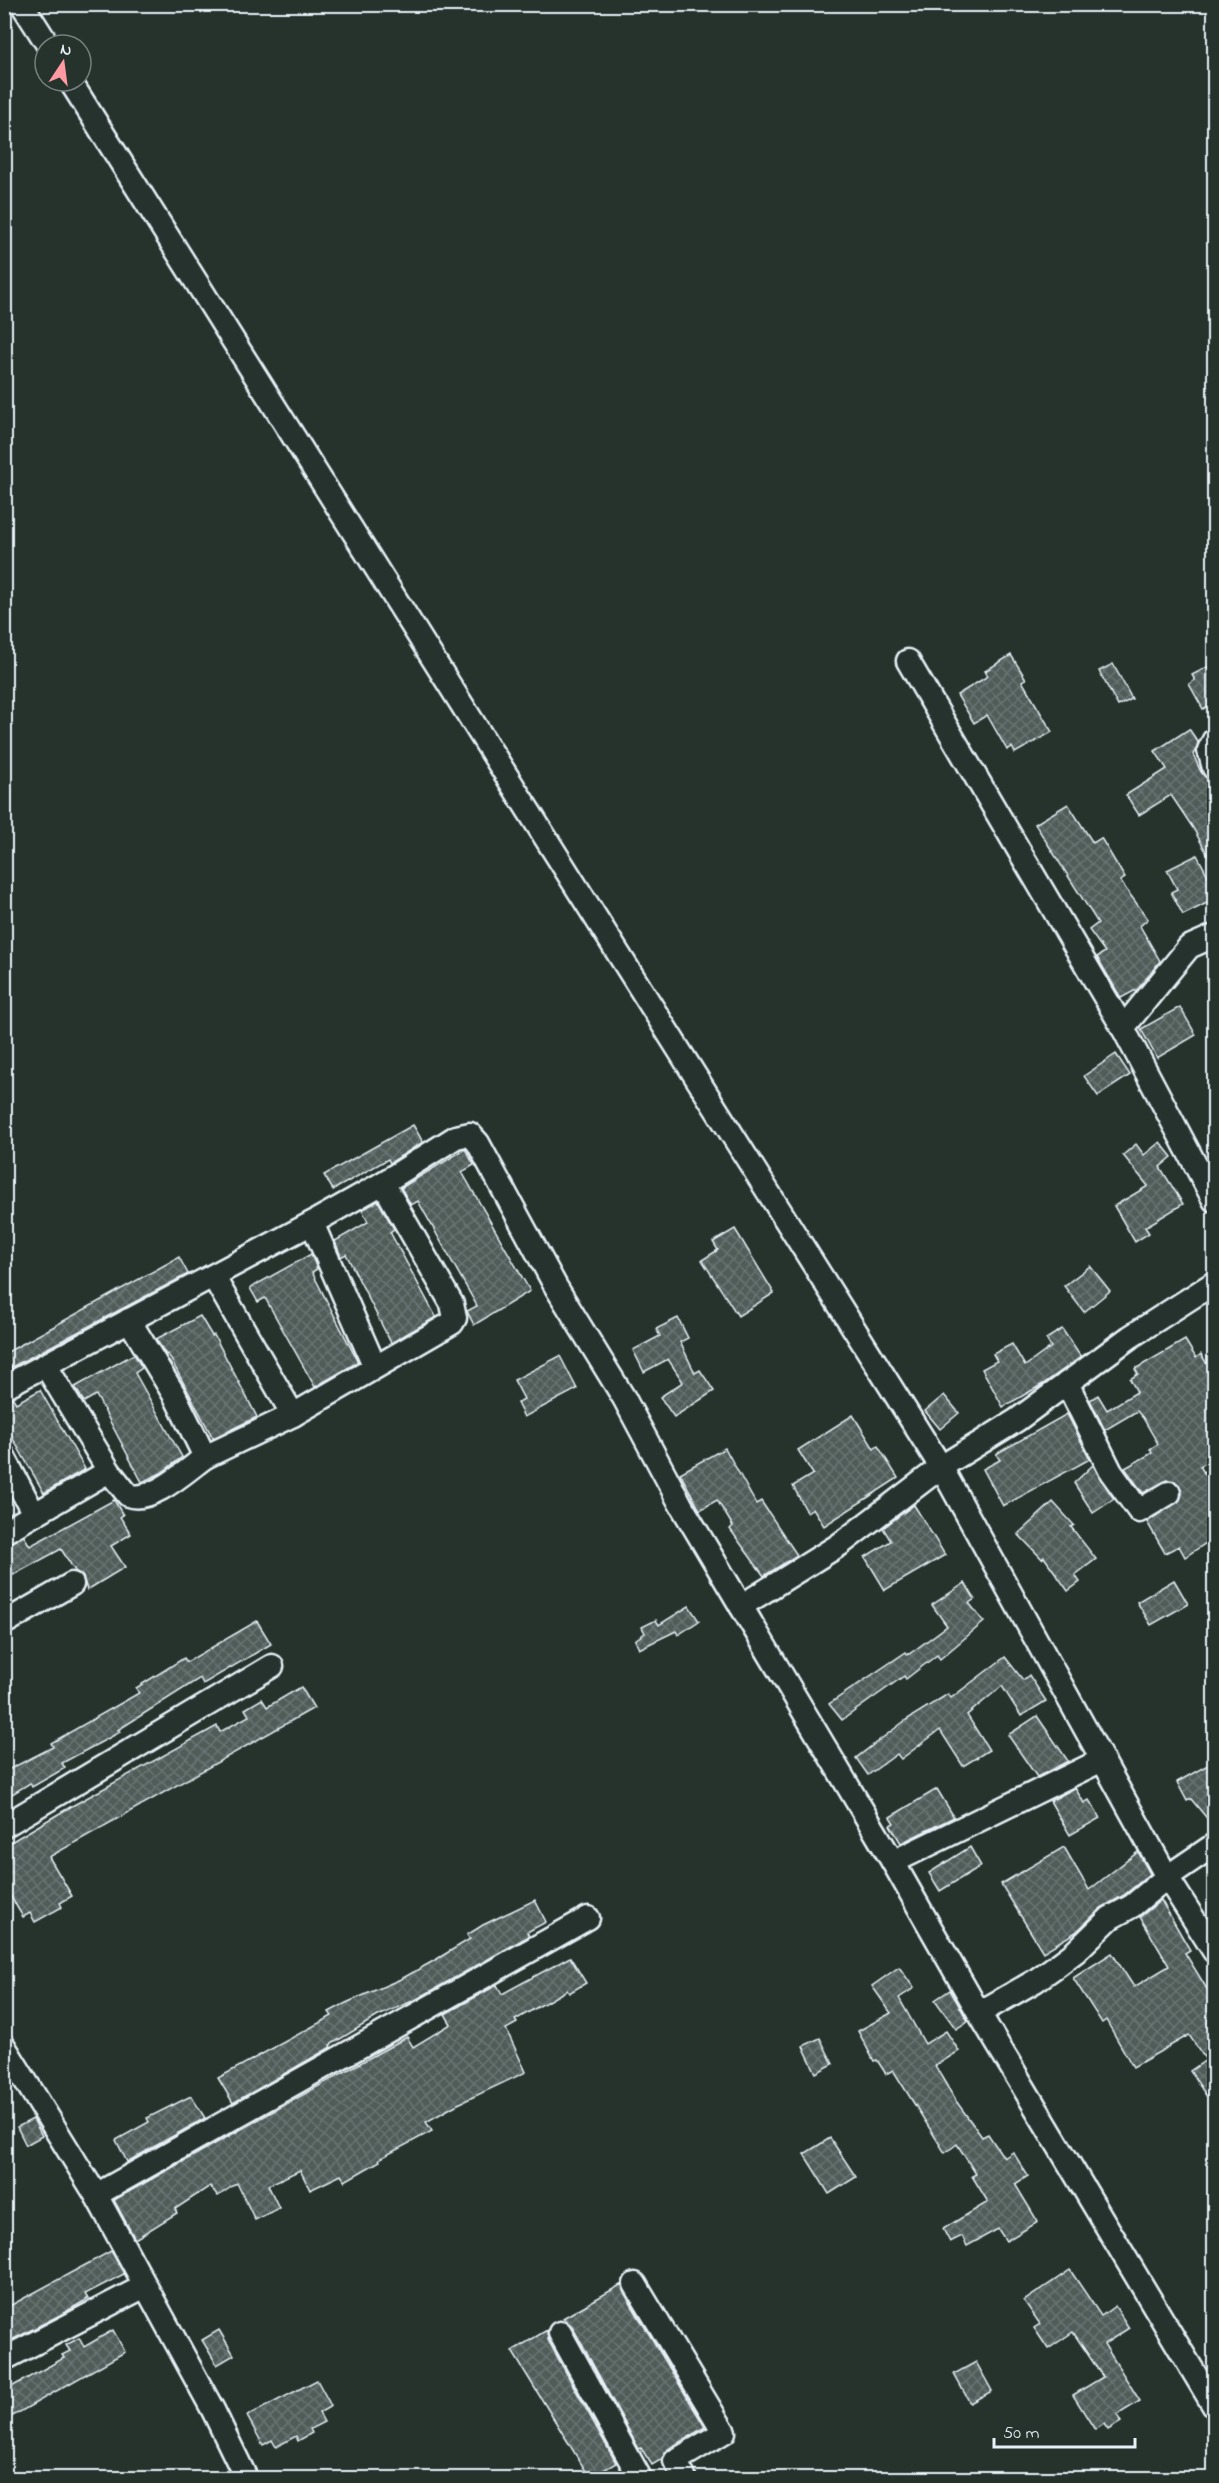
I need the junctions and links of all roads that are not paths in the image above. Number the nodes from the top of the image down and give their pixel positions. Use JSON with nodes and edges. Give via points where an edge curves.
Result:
{"nodes":[{"id":1,"x":22,"y":4,"type":"edge"},
{"id":2,"x":40,"y":33,"type":"edge"},
{"id":3,"x":78,"y":93,"type":"edge"},
{"id":4,"x":908,"y":661,"type":"dead end"},
{"id":5,"x":1215,"y":740,"type":"edge"},
{"id":6,"x":1215,"y":768,"type":"edge"},
{"id":7,"x":1215,"y":936,"type":"edge"},
{"id":8,"x":1123,"y":1028,"type":"junction"},
{"id":9,"x":383,"y":1183,"type":"junction"},
{"id":10,"x":1215,"y":1200,"type":"edge"},
{"id":11,"x":312,"y":1223,"type":"junction"},
{"id":12,"x":213,"y":1276,"type":"junction"},
{"id":13,"x":1215,"y":1283,"type":"edge"},
{"id":14,"x":129,"y":1320,"type":"junction"},
{"id":15,"x":46,"y":1366,"type":"junction"},
{"id":16,"x":375,"y":1367,"type":"junction"},
{"id":17,"x":1067,"y":1383,"type":"junction"},
{"id":18,"x":4,"y":1387,"type":"edge"},
{"id":19,"x":293,"y":1415,"type":"junction"},
{"id":20,"x":4,"y":1457,"type":"edge"},
{"id":21,"x":205,"y":1457,"type":"junction"},
{"id":22,"x":941,"y":1467,"type":"junction"},
{"id":23,"x":109,"y":1471,"type":"junction"},
{"id":24,"x":1169,"y":1493,"type":"dead end"},
{"id":25,"x":34,"y":1514,"type":"junction"},
{"id":26,"x":4,"y":1532,"type":"edge"},
{"id":27,"x":72,"y":1584,"type":"dead end"},
{"id":28,"x":741,"y":1606,"type":"junction"},
{"id":29,"x":4,"y":1623,"type":"edge"},
{"id":30,"x":272,"y":1666,"type":"dead end"},
{"id":31,"x":1102,"y":1760,"type":"junction"},
{"id":32,"x":4,"y":1826,"type":"edge"},
{"id":33,"x":1215,"y":1845,"type":"edge"},
{"id":34,"x":893,"y":1862,"type":"junction"},
{"id":35,"x":1167,"y":1877,"type":"junction"},
{"id":36,"x":588,"y":1918,"type":"dead end"},
{"id":37,"x":1215,"y":1951,"type":"edge"},
{"id":38,"x":979,"y":2013,"type":"junction"},
{"id":39,"x":4,"y":2046,"type":"edge"},
{"id":40,"x":96,"y":2195,"type":"junction"},
{"id":41,"x":635,"y":2284,"type":"dead end"},
{"id":42,"x":145,"y":2286,"type":"junction"},
{"id":43,"x":560,"y":2333,"type":"dead end"},
{"id":44,"x":4,"y":2359,"type":"edge"},
{"id":45,"x":1213,"y":2400,"type":"edge"},
{"id":46,"x":246,"y":2478,"type":"edge"},
{"id":47,"x":640,"y":2478,"type":"edge"},
{"id":48,"x":684,"y":2478,"type":"edge"}],
"edges":[{"from":1,"to":2,"type":"street"},
{"from":3,"to":22,"type":"street"},
{"from":4,"to":8,"type":"street"},
{"from":5,"to":6,"type":"street","via":[[1209,750]]},
{"from":7,"to":8,"type":"street","via":[[1189,947]]},
{"from":8,"to":10,"type":"street"},
{"from":9,"to":11,"type":"street"},
{"from":9,"to":16,"type":"street","via":[[452,1304],[455,1318],[444,1329]]},
{"from":9,"to":28,"type":"street","via":[[456,1137],[467,1133],[475,1138],[556,1287],[624,1398]]},
{"from":11,"to":12,"type":"street"},
{"from":11,"to":16,"type":"street"},
{"from":12,"to":14,"type":"street"},
{"from":12,"to":19,"type":"street"},
{"from":13,"to":17,"type":"street"},
{"from":14,"to":15,"type":"street"},
{"from":14,"to":21,"type":"street","via":[[175,1396]]},
{"from":15,"to":18,"type":"street"},
{"from":15,"to":23,"type":"street"},
{"from":16,"to":19,"type":"street"},
{"from":17,"to":22,"type":"street","via":[[1017,1420]]},
{"from":17,"to":24,"type":"street","via":[[1111,1472],[1139,1511]]},
{"from":19,"to":21,"type":"street"},
{"from":20,"to":25,"type":"street"},
{"from":21,"to":23,"type":"street","via":[[143,1497],[128,1495]]},
{"from":22,"to":28,"type":"street","via":[[839,1545]]},
{"from":22,"to":31,"type":"street"},
{"from":23,"to":25,"type":"street"},
{"from":25,"to":26,"type":"street"},
{"from":27,"to":29,"type":"street"},
{"from":28,"to":34,"type":"street"},
{"from":30,"to":32,"type":"street"},
{"from":31,"to":34,"type":"street"},
{"from":31,"to":35,"type":"street"},
{"from":33,"to":35,"type":"street"},
{"from":34,"to":38,"type":"street"},
{"from":35,"to":37,"type":"street"},
{"from":35,"to":38,"type":"street","via":[[1132,1906],[1110,1918],[1075,1952],[1035,1981]]},
{"from":36,"to":40,"type":"street"},
{"from":38,"to":45,"type":"street"},
{"from":39,"to":40,"type":"street"},
{"from":40,"to":42,"type":"street"},
{"from":41,"to":48,"type":"street","via":[[724,2432],[675,2461]]},
{"from":42,"to":44,"type":"street"},
{"from":42,"to":46,"type":"street"},
{"from":43,"to":47,"type":"street"}]}
